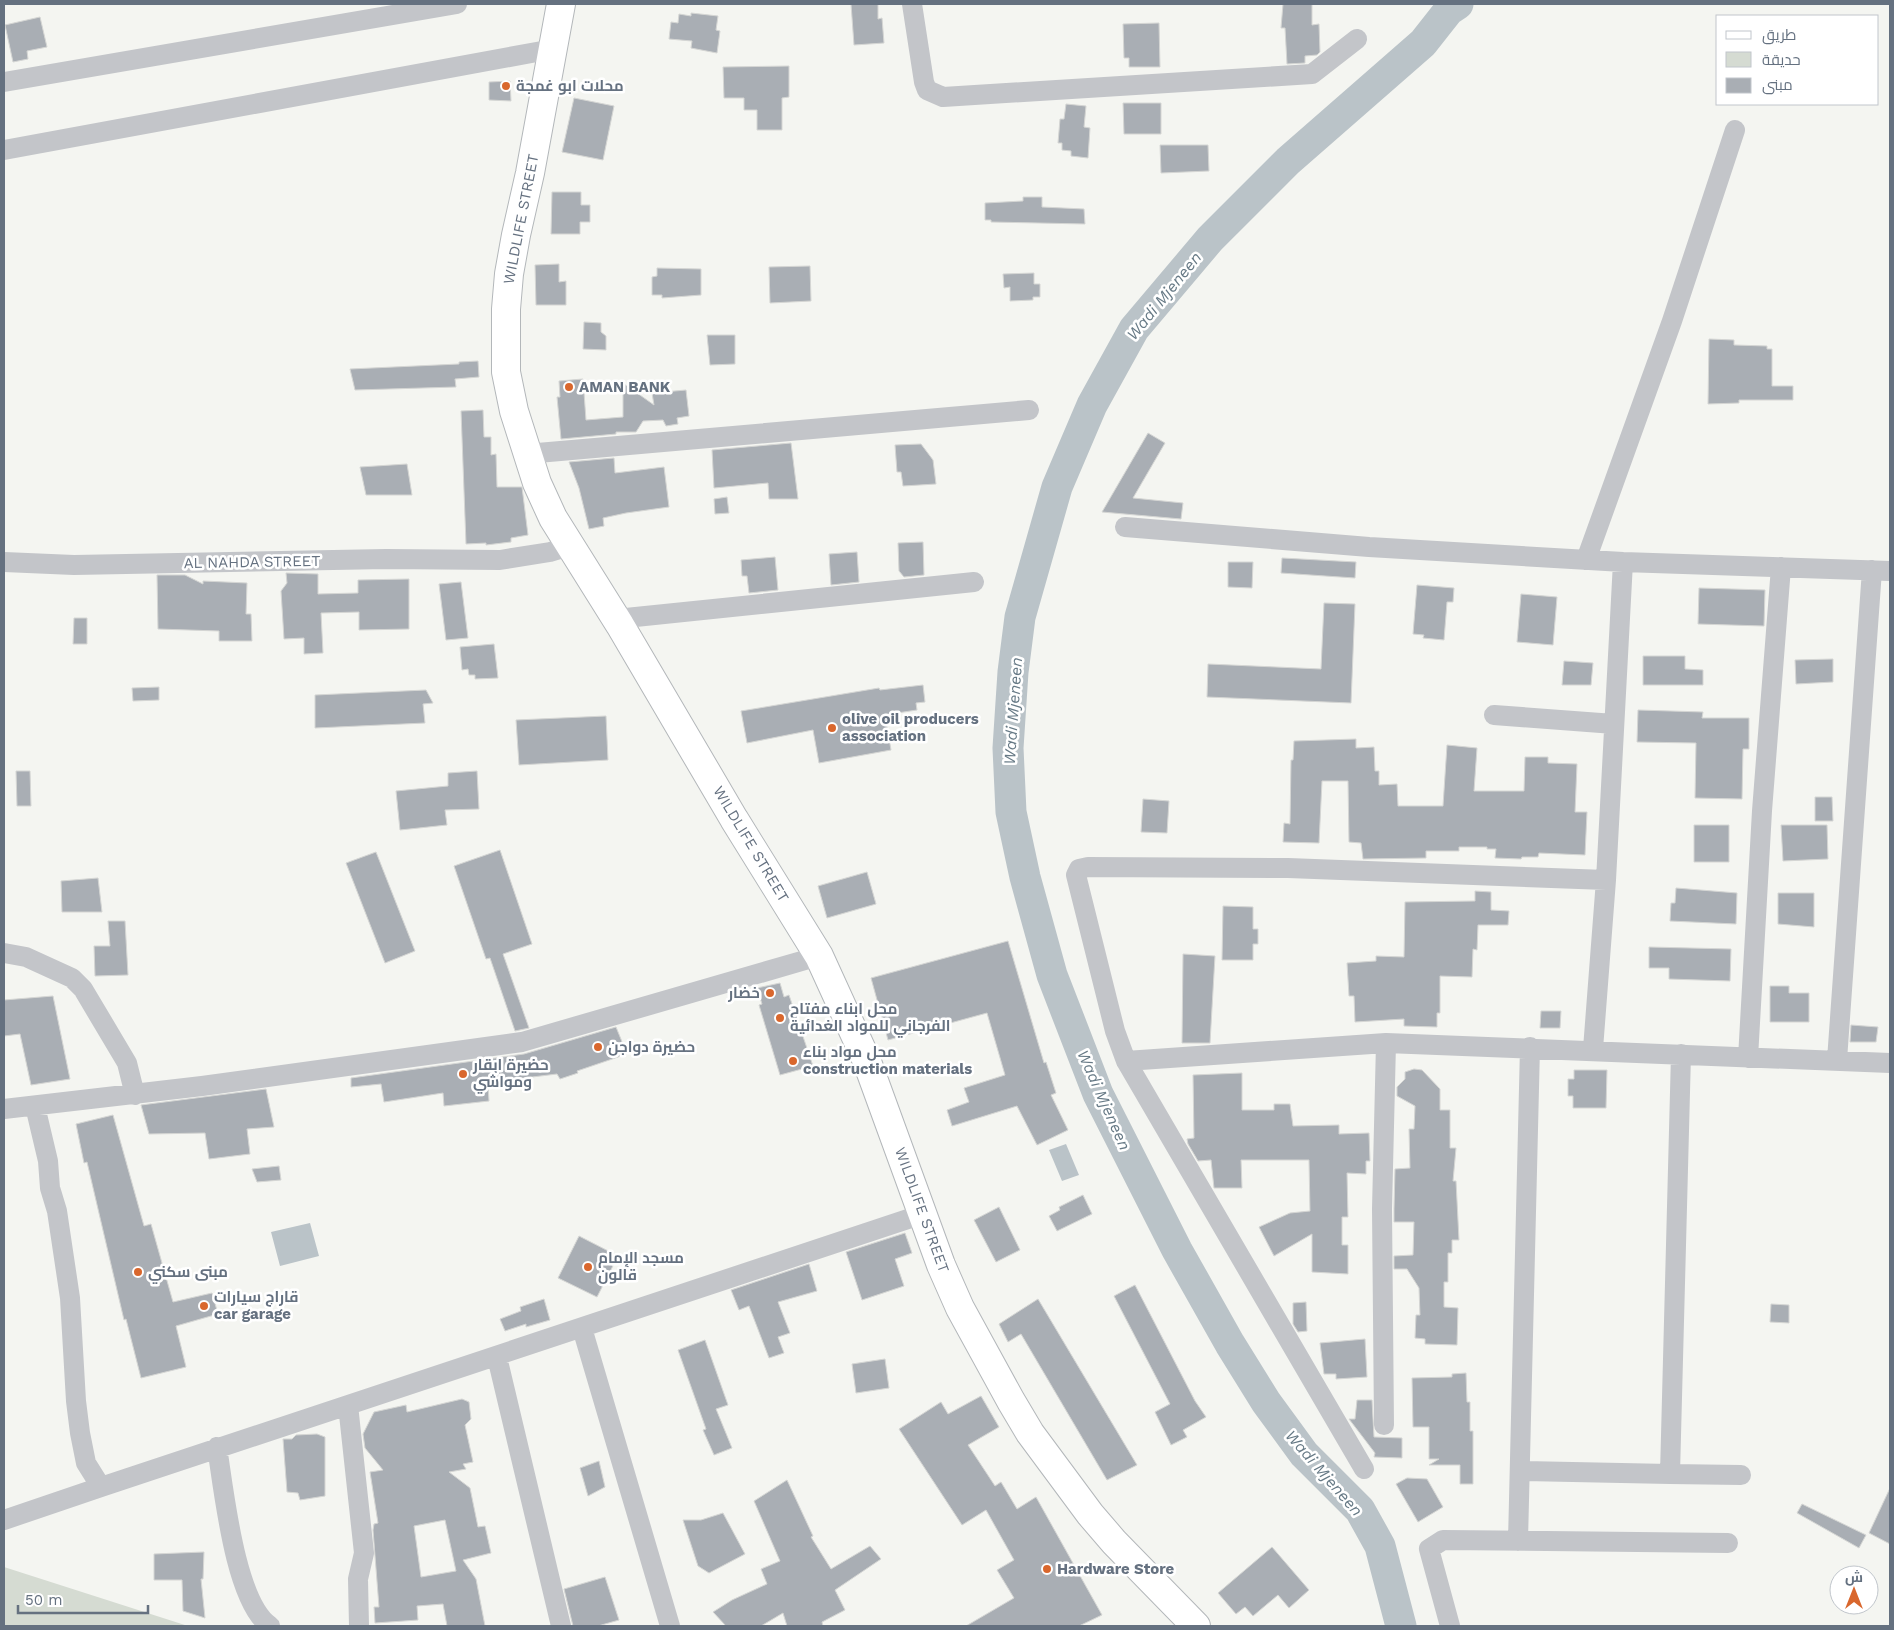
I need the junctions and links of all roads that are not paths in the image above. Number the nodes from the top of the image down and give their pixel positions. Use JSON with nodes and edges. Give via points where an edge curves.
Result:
{"nodes":[{"id":1,"x":457,"y":4,"type":"edge"},
{"id":2,"x":561,"y":4,"type":"edge"},
{"id":3,"x":912,"y":4,"type":"edge"},
{"id":4,"x":1357,"y":40,"type":"dead end"},
{"id":5,"x":553,"y":49,"type":"junction"},
{"id":6,"x":4,"y":82,"type":"edge"},
{"id":7,"x":1735,"y":130,"type":"dead end"},
{"id":8,"x":4,"y":150,"type":"edge"},
{"id":9,"x":1029,"y":410,"type":"dead end"},
{"id":10,"x":526,"y":454,"type":"junction"},
{"id":11,"x":1125,"y":527,"type":"dead end"},
{"id":12,"x":570,"y":546,"type":"junction"},
{"id":13,"x":1586,"y":560,"type":"junction"},
{"id":14,"x":4,"y":562,"type":"edge"},
{"id":15,"x":1623,"y":562,"type":"junction"},
{"id":16,"x":1781,"y":567,"type":"junction"},
{"id":17,"x":1881,"y":570,"type":"edge"},
{"id":18,"x":974,"y":582,"type":"dead end"},
{"id":19,"x":616,"y":619,"type":"junction"},
{"id":20,"x":1494,"y":715,"type":"dead end"},
{"id":21,"x":1614,"y":724,"type":"junction"},
{"id":22,"x":1606,"y":880,"type":"junction"},
{"id":23,"x":4,"y":953,"type":"edge"},
{"id":24,"x":818,"y":956,"type":"junction"},
{"id":25,"x":1386,"y":1043,"type":"junction"},
{"id":26,"x":1530,"y":1047,"type":"junction"},
{"id":27,"x":1593,"y":1049,"type":"junction"},
{"id":28,"x":1681,"y":1054,"type":"junction"},
{"id":29,"x":1748,"y":1058,"type":"junction"},
{"id":30,"x":1837,"y":1060,"type":"junction"},
{"id":31,"x":1126,"y":1061,"type":"junction"},
{"id":32,"x":1890,"y":1063,"type":"edge"},
{"id":33,"x":135,"y":1095,"type":"junction"},
{"id":34,"x":35,"y":1106,"type":"junction"},
{"id":35,"x":4,"y":1109,"type":"edge"},
{"id":36,"x":923,"y":1214,"type":"junction"},
{"id":37,"x":582,"y":1328,"type":"junction"},
{"id":38,"x":497,"y":1357,"type":"junction"},
{"id":39,"x":348,"y":1405,"type":"junction"},
{"id":40,"x":1384,"y":1425,"type":"dead end"},
{"id":41,"x":217,"y":1447,"type":"junction"},
{"id":42,"x":1364,"y":1469,"type":"dead end"},
{"id":43,"x":1520,"y":1471,"type":"junction"},
{"id":44,"x":1670,"y":1474,"type":"junction"},
{"id":45,"x":1741,"y":1475,"type":"dead end"},
{"id":46,"x":101,"y":1486,"type":"junction"},
{"id":47,"x":4,"y":1520,"type":"edge"},
{"id":48,"x":1518,"y":1541,"type":"junction"},
{"id":49,"x":1728,"y":1543,"type":"dead end"},
{"id":50,"x":270,"y":1626,"type":"edge"},
{"id":51,"x":358,"y":1626,"type":"edge"},
{"id":52,"x":560,"y":1626,"type":"edge"},
{"id":53,"x":670,"y":1626,"type":"edge"},
{"id":54,"x":1196,"y":1626,"type":"edge"},
{"id":55,"x":1450,"y":1626,"type":"edge"}],
"edges":[{"from":1,"to":6,"type":"street"},
{"from":2,"to":5,"type":"main road","name":"WILDLIFE STREET"},
{"from":3,"to":4,"type":"street","via":[[924,82],[927,90],[943,97],[1312,74]]},
{"from":5,"to":8,"type":"street"},
{"from":5,"to":10,"type":"main road","name":"WILDLIFE STREET","via":[[516,234],[506,309],[506,372]]},
{"from":7,"to":13,"type":"street","via":[[1672,321]]},
{"from":9,"to":10,"type":"street"},
{"from":10,"to":12,"type":"main road","name":"WILDLIFE STREET","via":[[553,518]]},
{"from":11,"to":13,"type":"street","via":[[1369,547]]},
{"from":12,"to":14,"type":"street","name":"AL NAHDA STREET","via":[[500,560],[74,565]]},
{"from":12,"to":19,"type":"main road","name":"WILDLIFE STREET"},
{"from":13,"to":15,"type":"street"},
{"from":15,"to":16,"type":"street"},
{"from":15,"to":21,"type":"street"},
{"from":16,"to":17,"type":"street"},
{"from":16,"to":29,"type":"street","via":[[1762,811]]},
{"from":17,"to":30,"type":"street"},
{"from":18,"to":19,"type":"street"},
{"from":19,"to":24,"type":"main road","name":"WILDLIFE STREET"},
{"from":20,"to":21,"type":"street"},
{"from":21,"to":22,"type":"street"},
{"from":22,"to":27,"type":"street"},
{"from":22,"to":31,"type":"street","via":[[1288,868],[1079,869],[1076,875],[1115,1031]]},
{"from":23,"to":33,"type":"street","via":[[26,957],[72,978],[83,989],[127,1063]]},
{"from":24,"to":33,"type":"street","via":[[522,1042]]},
{"from":24,"to":36,"type":"main road","name":"WILDLIFE STREET","via":[[866,1059]]},
{"from":25,"to":26,"type":"street"},
{"from":25,"to":31,"type":"street"},
{"from":25,"to":40,"type":"street","via":[[1382,1209]]},
{"from":26,"to":27,"type":"street"},
{"from":26,"to":43,"type":"street"},
{"from":27,"to":28,"type":"street"},
{"from":28,"to":29,"type":"street"},
{"from":28,"to":44,"type":"street"},
{"from":29,"to":30,"type":"street"},
{"from":30,"to":32,"type":"street"},
{"from":31,"to":42,"type":"street"},
{"from":33,"to":34,"type":"street"},
{"from":34,"to":35,"type":"street"},
{"from":34,"to":46,"type":"street","via":[[47,1156],[70,1298],[80,1433],[86,1464]]},
{"from":36,"to":37,"type":"street"},
{"from":36,"to":54,"type":"main road","name":"WILDLIFE STREET","via":[[960,1308],[1030,1433],[1114,1542]]},
{"from":37,"to":38,"type":"street"},
{"from":37,"to":53,"type":"street"},
{"from":38,"to":39,"type":"street"},
{"from":38,"to":52,"type":"street"},
{"from":39,"to":41,"type":"street"},
{"from":39,"to":51,"type":"street","via":[[364,1552],[358,1579]]},
{"from":41,"to":46,"type":"street"},
{"from":41,"to":50,"type":"street","via":[[237,1563],[259,1618]]},
{"from":43,"to":44,"type":"street"},
{"from":43,"to":48,"type":"street"},
{"from":44,"to":45,"type":"street"},
{"from":46,"to":47,"type":"street"},
{"from":48,"to":49,"type":"street"},
{"from":48,"to":55,"type":"street","via":[[1443,1540],[1429,1549]]}]}
